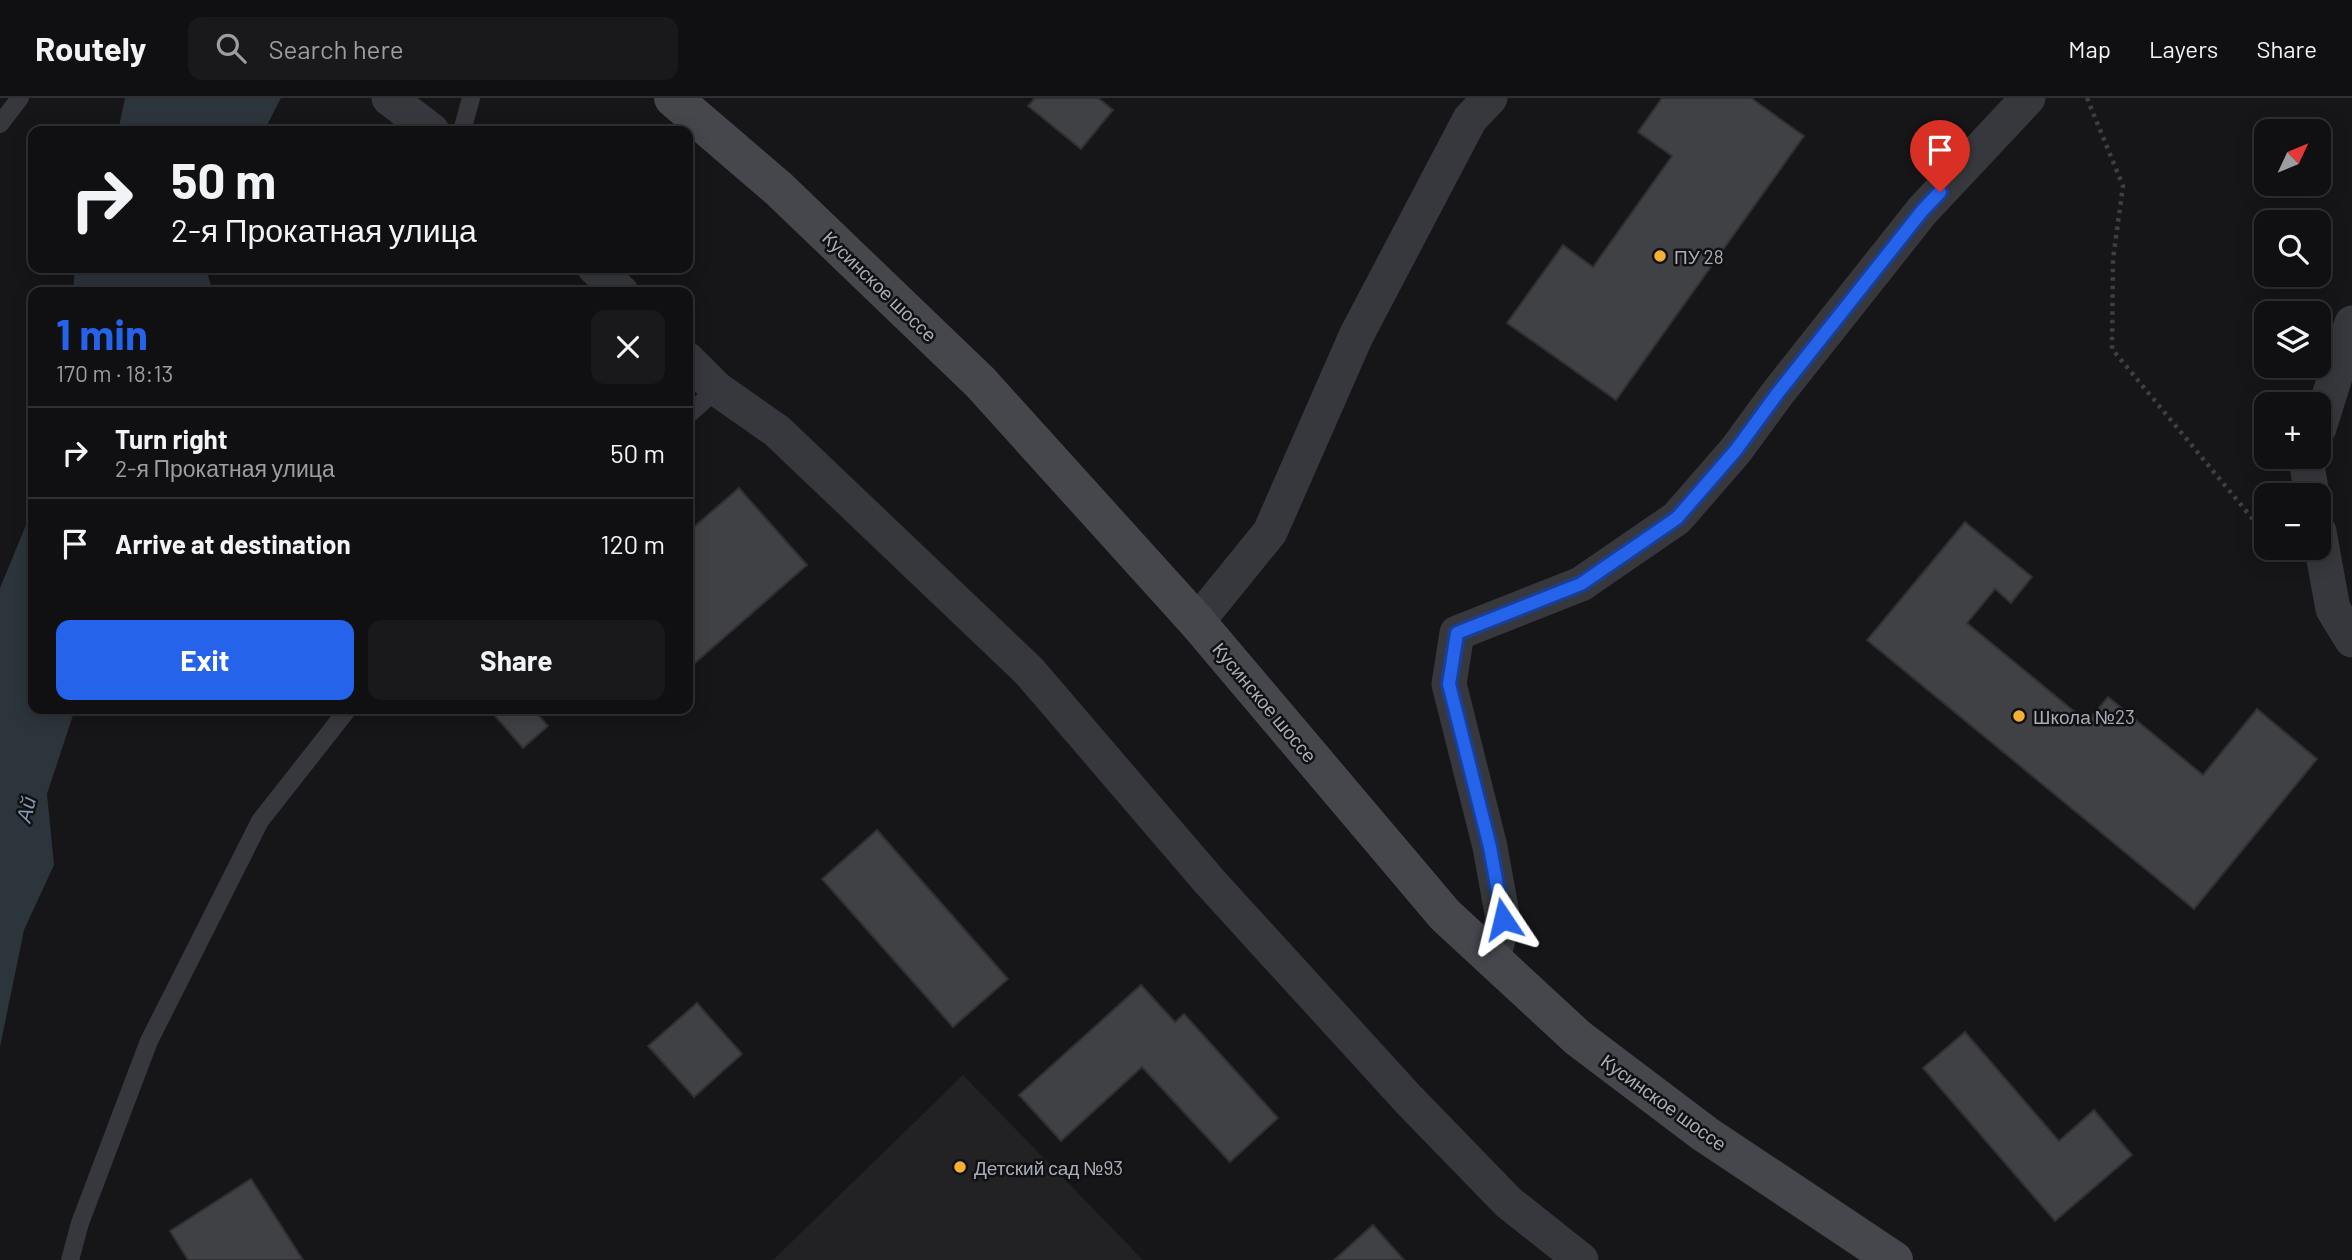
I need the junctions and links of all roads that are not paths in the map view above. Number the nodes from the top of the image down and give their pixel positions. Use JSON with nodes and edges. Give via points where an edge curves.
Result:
{"nodes":[{"id":1,"x":20,"y":98,"type":"edge"},
{"id":2,"x":389,"y":98,"type":"edge"},
{"id":3,"x":471,"y":98,"type":"edge"},
{"id":4,"x":673,"y":98,"type":"edge"},
{"id":5,"x":1490,"y":98,"type":"edge"},
{"id":6,"x":2028,"y":98,"type":"edge"},
{"id":7,"x":0,"y":124,"type":"edge"},
{"id":8,"x":425,"y":126,"type":"edge"},
{"id":9,"x":463,"y":126,"type":"edge"},
{"id":10,"x":601,"y":273,"type":"edge"},
{"id":11,"x":616,"y":287,"type":"edge"},
{"id":12,"x":2352,"y":323,"type":"edge"},
{"id":13,"x":693,"y":365,"type":"edge"},
{"id":14,"x":717,"y":389,"type":"junction"},
{"id":15,"x":2330,"y":392,"type":"edge"},
{"id":16,"x":693,"y":411,"type":"edge"},
{"id":17,"x":2324,"y":560,"type":"edge"},
{"id":18,"x":1197,"y":622,"type":"junction"},
{"id":19,"x":2352,"y":640,"type":"edge"},
{"id":20,"x":344,"y":714,"type":"edge"},
{"id":21,"x":1493,"y":959,"type":"junction"},
{"id":22,"x":70,"y":1260,"type":"edge"},
{"id":23,"x":1581,"y":1260,"type":"edge"},
{"id":24,"x":1894,"y":1260,"type":"edge"}],
"edges":[{"from":1,"to":7,"type":"lane"},
{"from":2,"to":8,"type":"street"},
{"from":3,"to":9,"type":"lane"},
{"from":4,"to":18,"type":"main road","name":"Кусинское шоссе","via":[[779,189],[979,382]]},
{"from":5,"to":18,"type":"street","via":[[1470,119],[1356,336],[1270,532]]},
{"from":6,"to":21,"type":"street","via":[[1922,211],[1736,450],[1677,518],[1581,584],[1457,633],[1449,684],[1503,919]]},
{"from":10,"to":11,"type":"street"},
{"from":12,"to":15,"type":"street"},
{"from":13,"to":14,"type":"street"},
{"from":14,"to":16,"type":"lane"},
{"from":14,"to":23,"type":"street","via":[[777,431],[1029,671],[1210,882],[1409,1100],[1508,1202]]},
{"from":17,"to":19,"type":"street","via":[[2333,608]]},
{"from":18,"to":21,"type":"main road","name":"Кусинское шоссе","via":[[1445,915]]},
{"from":20,"to":22,"type":"lane","via":[[260,821],[149,1041]]},
{"from":21,"to":24,"type":"main road","name":"Кусинское шоссе","via":[[1578,1038],[1705,1134]]}]}
